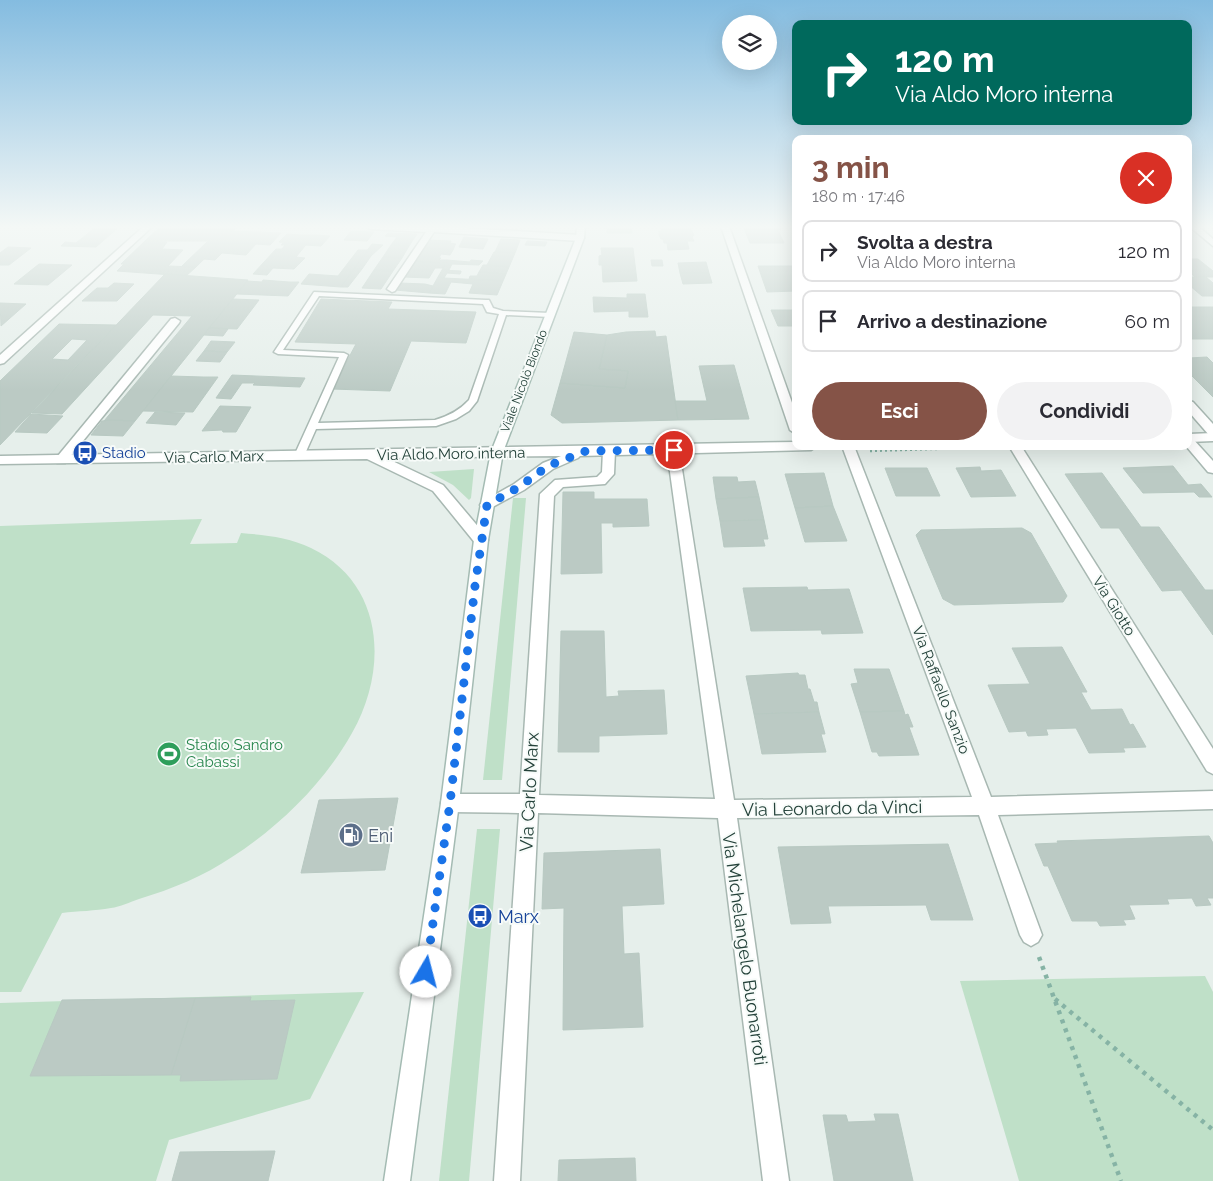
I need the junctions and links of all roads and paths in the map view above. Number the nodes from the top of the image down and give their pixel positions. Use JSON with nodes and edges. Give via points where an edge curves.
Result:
{"nodes":[{"id":1,"x":88,"y":281,"type":"edge"},
{"id":2,"x":397,"y":281,"type":"edge"},
{"id":3,"x":563,"y":281,"type":"edge"},
{"id":4,"x":744,"y":281,"type":"edge"},
{"id":5,"x":392,"y":289,"type":"dead end"},
{"id":6,"x":503,"y":313,"type":"junction"},
{"id":7,"x":550,"y":315,"type":"junction"},
{"id":8,"x":174,"y":321,"type":"dead end"},
{"id":9,"x":0,"y":361,"type":"edge"},
{"id":10,"x":1192,"y":408,"type":"edge"},
{"id":11,"x":792,"y":419,"type":"edge"},
{"id":12,"x":313,"y":426,"type":"junction"},
{"id":13,"x":1213,"y":432,"type":"edge"},
{"id":14,"x":1213,"y":437,"type":"edge"},
{"id":15,"x":1192,"y":440,"type":"edge"},
{"id":16,"x":1192,"y":444,"type":"edge"},
{"id":17,"x":792,"y":446,"type":"edge"},
{"id":18,"x":674,"y":450,"type":"junction"},
{"id":19,"x":850,"y":450,"type":"edge"},
{"id":20,"x":1017,"y":450,"type":"edge"},
{"id":21,"x":586,"y":451,"type":"junction"},
{"id":22,"x":609,"y":451,"type":"junction"},
{"id":23,"x":496,"y":452,"type":"junction"},
{"id":24,"x":369,"y":455,"type":"junction"},
{"id":25,"x":299,"y":456,"type":"junction"},
{"id":26,"x":0,"y":460,"type":"edge"},
{"id":27,"x":61,"y":460,"type":"junction"},
{"id":28,"x":1213,"y":469,"type":"edge"},
{"id":29,"x":487,"y":505,"type":"junction"},
{"id":30,"x":481,"y":540,"type":"junction"},
{"id":31,"x":1213,"y":765,"type":"edge"},
{"id":32,"x":1213,"y":800,"type":"edge"},
{"id":33,"x":529,"y":802,"type":"junction"},
{"id":34,"x":450,"y":803,"type":"junction"},
{"id":35,"x":985,"y":806,"type":"junction"},
{"id":36,"x":726,"y":809,"type":"junction"},
{"id":37,"x":1031,"y":935,"type":"joint"},
{"id":38,"x":1054,"y":998,"type":"junction"},
{"id":39,"x":1213,"y":1130,"type":"edge"},
{"id":40,"x":397,"y":1181,"type":"edge"},
{"id":41,"x":507,"y":1181,"type":"edge"},
{"id":42,"x":776,"y":1181,"type":"edge"},
{"id":43,"x":1121,"y":1181,"type":"edge"}],
"edges":[{"from":1,"to":9,"type":"street"},
{"from":2,"to":5,"type":"street"},
{"from":3,"to":7,"type":"street","name":"Viale Nicolò Biondo"},
{"from":4,"to":11,"type":"street"},
{"from":6,"to":7,"type":"lane"},
{"from":6,"to":12,"type":"lane","via":[[473,401],[453,417],[436,423]]},
{"from":6,"to":12,"type":"lane","via":[[490,310],[486,302],[317,294],[278,352],[344,355]]},
{"from":7,"to":23,"type":"street","name":"Viale Nicolò Biondo"},
{"from":8,"to":27,"type":"street"},
{"from":10,"to":13,"type":"street"},
{"from":12,"to":25,"type":"lane"},
{"from":14,"to":15,"type":"street"},
{"from":16,"to":28,"type":"street"},
{"from":17,"to":18,"type":"street","name":"Via Aldo Moro interna"},
{"from":18,"to":22,"type":"street","name":"Via Aldo Moro interna"},
{"from":18,"to":36,"type":"street","name":"Via Michelangelo Buonarroti"},
{"from":19,"to":35,"type":"street","name":"Via Raffaello Sanzio"},
{"from":20,"to":31,"type":"street","name":"Via Giotto"},
{"from":21,"to":22,"type":"street","name":"Via Aldo Moro interna"},
{"from":21,"to":23,"type":"street","name":"Via Aldo Moro interna"},
{"from":21,"to":29,"type":"street","name":"Via Aldo Moro interna","via":[[548,466]]},
{"from":22,"to":33,"type":"street","name":"Via Carlo Marx","via":[[608,474],[600,481],[560,483],[547,494]]},
{"from":23,"to":24,"type":"street","name":"Via Aldo Moro interna"},
{"from":23,"to":29,"type":"street"},
{"from":24,"to":25,"type":"street","name":"Via Carlo Marx"},
{"from":24,"to":30,"type":"street","name":"Via Aldo Moro interna","via":[[438,488]]},
{"from":25,"to":27,"type":"street","name":"Via Carlo Marx"},
{"from":26,"to":27,"type":"street","name":"Via Carlo Marx"},
{"from":29,"to":30,"type":"street"},
{"from":30,"to":34,"type":"street"},
{"from":32,"to":35,"type":"street","name":"Via Leonardo da Vinci"},
{"from":33,"to":34,"type":"street","name":"Via Leonardo da Vinci"},
{"from":33,"to":36,"type":"street","name":"Via Leonardo da Vinci"},
{"from":33,"to":41,"type":"street","name":"Via Carlo Marx"},
{"from":34,"to":40,"type":"street"},
{"from":35,"to":36,"type":"street","name":"Via Leonardo da Vinci"},
{"from":35,"to":37,"type":"street","name":"Via Raffaello Sanzio"},
{"from":36,"to":42,"type":"street","name":"Via Michelangelo Buonarroti"},
{"from":37,"to":38,"type":"path"},
{"from":38,"to":39,"type":"path"},
{"from":38,"to":43,"type":"path"}]}
